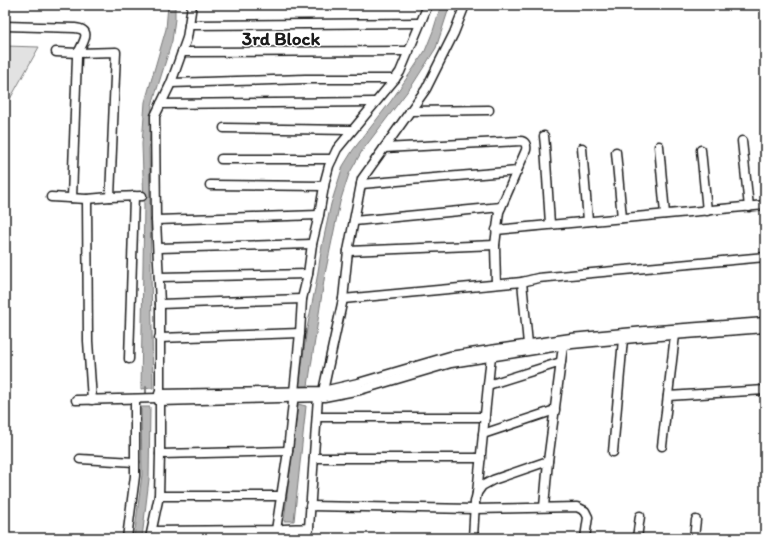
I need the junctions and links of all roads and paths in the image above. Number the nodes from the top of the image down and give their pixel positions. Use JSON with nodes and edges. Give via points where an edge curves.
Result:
{"nodes":[{"id":1,"x":192,"y":5,"type":"edge"},
{"id":2,"x":428,"y":5,"type":"edge"},
{"id":3,"x":465,"y":5,"type":"edge"},
{"id":4,"x":420,"y":22,"type":"junction"},
{"id":5,"x":5,"y":26,"type":"edge"},
{"id":6,"x":189,"y":26,"type":"junction"},
{"id":7,"x":409,"y":51,"type":"junction"},
{"id":8,"x":56,"y":52,"type":"dead end"},
{"id":9,"x":182,"y":52,"type":"junction"},
{"id":10,"x":78,"y":53,"type":"junction"},
{"id":11,"x":395,"y":79,"type":"junction"},
{"id":12,"x":171,"y":83,"type":"junction"},
{"id":13,"x":375,"y":102,"type":"junction"},
{"id":14,"x":161,"y":104,"type":"junction"},
{"id":15,"x":489,"y":110,"type":"dead end"},
{"id":16,"x":410,"y":111,"type":"junction"},
{"id":17,"x":224,"y":128,"type":"dead end"},
{"id":18,"x":352,"y":130,"type":"junction"},
{"id":19,"x":544,"y":136,"type":"dead end"},
{"id":20,"x":742,"y":141,"type":"dead end"},
{"id":21,"x":659,"y":146,"type":"dead end"},
{"id":22,"x":384,"y":148,"type":"junction"},
{"id":23,"x":582,"y":148,"type":"dead end"},
{"id":24,"x":701,"y":150,"type":"dead end"},
{"id":25,"x":616,"y":152,"type":"dead end"},
{"id":26,"x":221,"y":159,"type":"dead end"},
{"id":27,"x":332,"y":159,"type":"junction"},
{"id":28,"x":517,"y":171,"type":"junction"},
{"id":29,"x":361,"y":184,"type":"junction"},
{"id":30,"x":210,"y":186,"type":"dead end"},
{"id":31,"x":324,"y":186,"type":"junction"},
{"id":32,"x":51,"y":197,"type":"dead end"},
{"id":33,"x":110,"y":197,"type":"junction"},
{"id":34,"x":72,"y":198,"type":"junction"},
{"id":35,"x":87,"y":199,"type":"junction"},
{"id":36,"x":765,"y":205,"type":"edge"},
{"id":37,"x":501,"y":207,"type":"junction"},
{"id":38,"x":749,"y":207,"type":"junction"},
{"id":39,"x":707,"y":211,"type":"junction"},
{"id":40,"x":665,"y":214,"type":"junction"},
{"id":41,"x":319,"y":215,"type":"junction"},
{"id":42,"x":622,"y":218,"type":"junction"},
{"id":43,"x":156,"y":220,"type":"junction"},
{"id":44,"x":354,"y":220,"type":"junction"},
{"id":45,"x":588,"y":221,"type":"junction"},
{"id":46,"x":550,"y":224,"type":"junction"},
{"id":47,"x":496,"y":230,"type":"junction"},
{"id":48,"x":312,"y":244,"type":"junction"},
{"id":49,"x":495,"y":245,"type":"junction"},
{"id":50,"x":158,"y":248,"type":"junction"},
{"id":51,"x":348,"y":251,"type":"junction"},
{"id":52,"x":765,"y":257,"type":"edge"},
{"id":53,"x":308,"y":274,"type":"junction"},
{"id":54,"x":159,"y":277,"type":"junction"},
{"id":55,"x":522,"y":282,"type":"junction"},
{"id":56,"x":496,"y":284,"type":"junction"},
{"id":57,"x":302,"y":299,"type":"junction"},
{"id":58,"x":343,"y":299,"type":"junction"},
{"id":59,"x":160,"y":304,"type":"junction"},
{"id":60,"x":765,"y":322,"type":"edge"},
{"id":61,"x":765,"y":328,"type":"edge"},
{"id":62,"x":300,"y":333,"type":"junction"},
{"id":63,"x":675,"y":335,"type":"junction"},
{"id":64,"x":159,"y":338,"type":"junction"},
{"id":65,"x":623,"y":339,"type":"junction"},
{"id":66,"x":528,"y":344,"type":"junction"},
{"id":67,"x":563,"y":346,"type":"junction"},
{"id":68,"x":491,"y":356,"type":"junction"},
{"id":69,"x":129,"y":359,"type":"dead end"},
{"id":70,"x":561,"y":362,"type":"junction"},
{"id":71,"x":488,"y":385,"type":"junction"},
{"id":72,"x":765,"y":390,"type":"edge"},
{"id":73,"x":321,"y":394,"type":"junction"},
{"id":74,"x":294,"y":395,"type":"junction"},
{"id":75,"x":668,"y":396,"type":"junction"},
{"id":76,"x":159,"y":398,"type":"junction"},
{"id":77,"x":138,"y":399,"type":"junction"},
{"id":78,"x":76,"y":400,"type":"dead end"},
{"id":79,"x":92,"y":400,"type":"junction"},
{"id":80,"x":555,"y":410,"type":"junction"},
{"id":81,"x":317,"y":417,"type":"junction"},
{"id":82,"x":485,"y":417,"type":"junction"},
{"id":83,"x":483,"y":434,"type":"junction"},
{"id":84,"x":662,"y":446,"type":"dead end"},
{"id":85,"x":288,"y":451,"type":"junction"},
{"id":86,"x":613,"y":452,"type":"dead end"},
{"id":87,"x":160,"y":454,"type":"junction"},
{"id":88,"x":314,"y":458,"type":"junction"},
{"id":89,"x":481,"y":458,"type":"junction"},
{"id":90,"x":80,"y":460,"type":"dead end"},
{"id":91,"x":548,"y":461,"type":"junction"},
{"id":92,"x":135,"y":462,"type":"junction"},
{"id":93,"x":477,"y":493,"type":"junction"},
{"id":94,"x":159,"y":496,"type":"junction"},
{"id":95,"x":281,"y":496,"type":"junction"},
{"id":96,"x":310,"y":506,"type":"junction"},
{"id":97,"x":544,"y":507,"type":"junction"},
{"id":98,"x":474,"y":509,"type":"junction"},
{"id":99,"x":640,"y":516,"type":"dead end"},
{"id":100,"x":696,"y":520,"type":"dead end"},
{"id":101,"x":309,"y":528,"type":"junction"},
{"id":102,"x":151,"y":534,"type":"edge"},
{"id":103,"x":276,"y":534,"type":"edge"},
{"id":104,"x":127,"y":538,"type":"edge"},
{"id":105,"x":307,"y":538,"type":"edge"},
{"id":106,"x":473,"y":538,"type":"edge"},
{"id":107,"x":585,"y":538,"type":"edge"},
{"id":108,"x":637,"y":538,"type":"edge"},
{"id":109,"x":694,"y":538,"type":"edge"}],
"edges":[{"from":1,"to":6,"type":"street"},
{"from":2,"to":4,"type":"street"},
{"from":3,"to":16,"type":"street","via":[[426,89]]},
{"from":4,"to":6,"type":"street"},
{"from":4,"to":7,"type":"street"},
{"from":5,"to":10,"type":"street","via":[[82,29],[85,32],[85,39]]},
{"from":6,"to":9,"type":"street"},
{"from":7,"to":9,"type":"street"},
{"from":7,"to":11,"type":"street"},
{"from":8,"to":10,"type":"street"},
{"from":9,"to":12,"type":"street"},
{"from":10,"to":33,"type":"street","via":[[116,52]]},
{"from":10,"to":34,"type":"street"},
{"from":11,"to":12,"type":"street"},
{"from":11,"to":13,"type":"street"},
{"from":12,"to":14,"type":"street"},
{"from":13,"to":14,"type":"street"},
{"from":13,"to":18,"type":"street"},
{"from":14,"to":43,"type":"street","via":[[155,116]]},
{"from":15,"to":16,"type":"street"},
{"from":16,"to":22,"type":"street"},
{"from":17,"to":18,"type":"street"},
{"from":18,"to":27,"type":"street","via":[[336,148]]},
{"from":19,"to":46,"type":"street"},
{"from":20,"to":38,"type":"street"},
{"from":21,"to":40,"type":"street"},
{"from":22,"to":28,"type":"street","via":[[520,140],[524,141],[527,147]]},
{"from":22,"to":29,"type":"street"},
{"from":23,"to":45,"type":"street"},
{"from":24,"to":39,"type":"street"},
{"from":25,"to":42,"type":"street"},
{"from":26,"to":27,"type":"street"},
{"from":27,"to":31,"type":"street"},
{"from":28,"to":29,"type":"street"},
{"from":28,"to":37,"type":"street"},
{"from":29,"to":44,"type":"street"},
{"from":30,"to":31,"type":"street"},
{"from":31,"to":41,"type":"street"},
{"from":32,"to":34,"type":"street"},
{"from":33,"to":35,"type":"street"},
{"from":33,"to":69,"type":"street","via":[[138,196]]},
{"from":34,"to":35,"type":"street"},
{"from":35,"to":79,"type":"street","via":[[88,341]]},
{"from":36,"to":38,"type":"street"},
{"from":37,"to":44,"type":"street"},
{"from":37,"to":47,"type":"street"},
{"from":38,"to":39,"type":"street"},
{"from":39,"to":40,"type":"street"},
{"from":40,"to":42,"type":"street"},
{"from":41,"to":43,"type":"street"},
{"from":41,"to":48,"type":"street"},
{"from":42,"to":45,"type":"street"},
{"from":43,"to":50,"type":"street"},
{"from":44,"to":51,"type":"street"},
{"from":45,"to":46,"type":"street"},
{"from":46,"to":47,"type":"street"},
{"from":47,"to":49,"type":"street"},
{"from":48,"to":50,"type":"street"},
{"from":48,"to":53,"type":"street"},
{"from":49,"to":51,"type":"street"},
{"from":49,"to":56,"type":"street"},
{"from":50,"to":54,"type":"street"},
{"from":51,"to":58,"type":"street"},
{"from":52,"to":55,"type":"street","via":[[538,278]]},
{"from":53,"to":54,"type":"street"},
{"from":53,"to":57,"type":"street"},
{"from":54,"to":59,"type":"street"},
{"from":55,"to":56,"type":"street"},
{"from":55,"to":66,"type":"street"},
{"from":56,"to":58,"type":"street"},
{"from":57,"to":59,"type":"street"},
{"from":57,"to":62,"type":"street"},
{"from":58,"to":73,"type":"street"},
{"from":59,"to":64,"type":"street"},
{"from":60,"to":66,"type":"street","via":[[623,333]]},
{"from":61,"to":63,"type":"street"},
{"from":62,"to":64,"type":"street"},
{"from":62,"to":74,"type":"street"},
{"from":63,"to":65,"type":"street"},
{"from":63,"to":75,"type":"street"},
{"from":64,"to":76,"type":"street"},
{"from":65,"to":67,"type":"street"},
{"from":65,"to":86,"type":"street"},
{"from":66,"to":73,"type":"street","via":[[450,356]]},
{"from":67,"to":68,"type":"street"},
{"from":67,"to":70,"type":"street"},
{"from":68,"to":71,"type":"street"},
{"from":68,"to":73,"type":"street","via":[[451,362],[360,390],[324,397]]},
{"from":70,"to":71,"type":"street"},
{"from":70,"to":80,"type":"street"},
{"from":71,"to":82,"type":"street"},
{"from":72,"to":75,"type":"street"},
{"from":73,"to":74,"type":"street"},
{"from":73,"to":81,"type":"street"},
{"from":74,"to":76,"type":"street"},
{"from":74,"to":85,"type":"street"},
{"from":75,"to":84,"type":"street"},
{"from":76,"to":77,"type":"street"},
{"from":76,"to":87,"type":"street"},
{"from":77,"to":79,"type":"street"},
{"from":77,"to":92,"type":"street"},
{"from":78,"to":79,"type":"street"},
{"from":80,"to":83,"type":"street"},
{"from":80,"to":91,"type":"street"},
{"from":81,"to":82,"type":"street"},
{"from":81,"to":88,"type":"street"},
{"from":82,"to":83,"type":"street"},
{"from":83,"to":89,"type":"street"},
{"from":85,"to":87,"type":"street"},
{"from":85,"to":95,"type":"street"},
{"from":87,"to":94,"type":"street"},
{"from":88,"to":89,"type":"street"},
{"from":88,"to":96,"type":"street"},
{"from":89,"to":93,"type":"street"},
{"from":90,"to":92,"type":"street"},
{"from":91,"to":93,"type":"street","via":[[493,480],[482,486]]},
{"from":91,"to":97,"type":"street"},
{"from":92,"to":104,"type":"street"},
{"from":93,"to":98,"type":"street"},
{"from":94,"to":95,"type":"street"},
{"from":94,"to":102,"type":"street"},
{"from":95,"to":103,"type":"street"},
{"from":96,"to":98,"type":"street"},
{"from":96,"to":101,"type":"street"},
{"from":97,"to":98,"type":"street"},
{"from":97,"to":107,"type":"street","via":[[577,507],[585,511],[588,517]]},
{"from":98,"to":106,"type":"street"},
{"from":99,"to":108,"type":"street"},
{"from":100,"to":109,"type":"street"},
{"from":101,"to":103,"type":"street","via":[[284,529]]},
{"from":101,"to":105,"type":"street"},
{"from":102,"to":103,"type":"street"}]}
